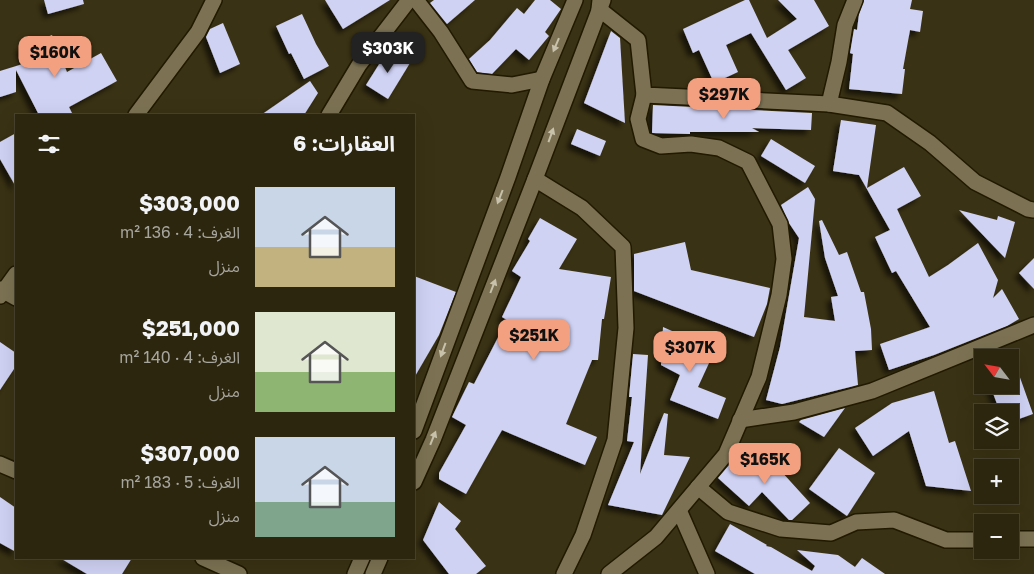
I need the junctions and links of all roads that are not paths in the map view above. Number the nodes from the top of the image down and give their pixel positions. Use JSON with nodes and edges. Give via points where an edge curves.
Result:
{"nodes":[{"id":1,"x":214,"y":0,"type":"edge"},
{"id":2,"x":409,"y":0,"type":"edge"},
{"id":3,"x":416,"y":0,"type":"edge"},
{"id":4,"x":575,"y":0,"type":"edge"},
{"id":5,"x":854,"y":0,"type":"edge"},
{"id":6,"x":601,"y":3,"type":"edge"},
{"id":7,"x":542,"y":79,"type":"junction"},
{"id":8,"x":644,"y":95,"type":"junction"},
{"id":9,"x":829,"y":104,"type":"junction"},
{"id":10,"x":137,"y":114,"type":"edge"},
{"id":11,"x":330,"y":114,"type":"edge"},
{"id":12,"x":535,"y":179,"type":"junction"},
{"id":13,"x":1034,"y":210,"type":"edge"},
{"id":14,"x":15,"y":276,"type":"edge"},
{"id":15,"x":5,"y":293,"type":"edge"},
{"id":16,"x":1034,"y":325,"type":"edge"},
{"id":17,"x":740,"y":420,"type":"junction"},
{"id":18,"x":415,"y":428,"type":"edge"},
{"id":19,"x":0,"y":464,"type":"edge"},
{"id":20,"x":15,"y":471,"type":"edge"},
{"id":21,"x":415,"y":480,"type":"edge"},
{"id":22,"x":698,"y":487,"type":"junction"},
{"id":23,"x":679,"y":510,"type":"junction"},
{"id":24,"x":1034,"y":539,"type":"edge"},
{"id":25,"x":974,"y":540,"type":"edge"},
{"id":26,"x":1019,"y":540,"type":"edge"},
{"id":27,"x":205,"y":559,"type":"edge"},
{"id":28,"x":362,"y":559,"type":"edge"},
{"id":29,"x":380,"y":559,"type":"edge"},
{"id":30,"x":239,"y":574,"type":"edge"},
{"id":31,"x":354,"y":574,"type":"edge"},
{"id":32,"x":372,"y":574,"type":"edge"},
{"id":33,"x":564,"y":574,"type":"edge"},
{"id":34,"x":609,"y":574,"type":"edge"},
{"id":35,"x":707,"y":574,"type":"edge"}],
"edges":[{"from":1,"to":10,"type":"street","via":[[198,32]]},
{"from":2,"to":11,"type":"street","via":[[359,65]]},
{"from":3,"to":7,"type":"street","via":[[472,81],[512,85]]},
{"from":4,"to":7,"type":"street","one_way":true},
{"from":5,"to":9,"type":"street","via":[[845,25]]},
{"from":6,"to":8,"type":"street","via":[[638,40]]},
{"from":12,"to":6,"type":"street","one_way":true},
{"from":7,"to":18,"type":"street","one_way":true},
{"from":8,"to":9,"type":"street"},
{"from":8,"to":17,"type":"street","via":[[638,119],[643,139],[661,146],[691,144],[719,148],[748,162],[780,224],[784,258],[780,295],[759,377]]},
{"from":9,"to":13,"type":"street","via":[[887,113],[930,143],[975,182]]},
{"from":21,"to":12,"type":"street","one_way":true},
{"from":12,"to":33,"type":"street","via":[[582,208],[623,247],[626,328],[615,440],[584,536]]},
{"from":14,"to":15,"type":"street"},
{"from":16,"to":17,"type":"street","via":[[872,391],[794,412]]},
{"from":17,"to":22,"type":"street","via":[[726,454]]},
{"from":19,"to":20,"type":"street"},
{"from":22,"to":23,"type":"street"},
{"from":22,"to":25,"type":"street","via":[[728,512],[781,529],[831,533],[856,522],[894,520],[946,540]]},
{"from":23,"to":34,"type":"street","via":[[656,537]]},
{"from":23,"to":35,"type":"street"},
{"from":24,"to":26,"type":"street"},
{"from":27,"to":30,"type":"street"},
{"from":28,"to":31,"type":"street"},
{"from":29,"to":32,"type":"street"}]}
